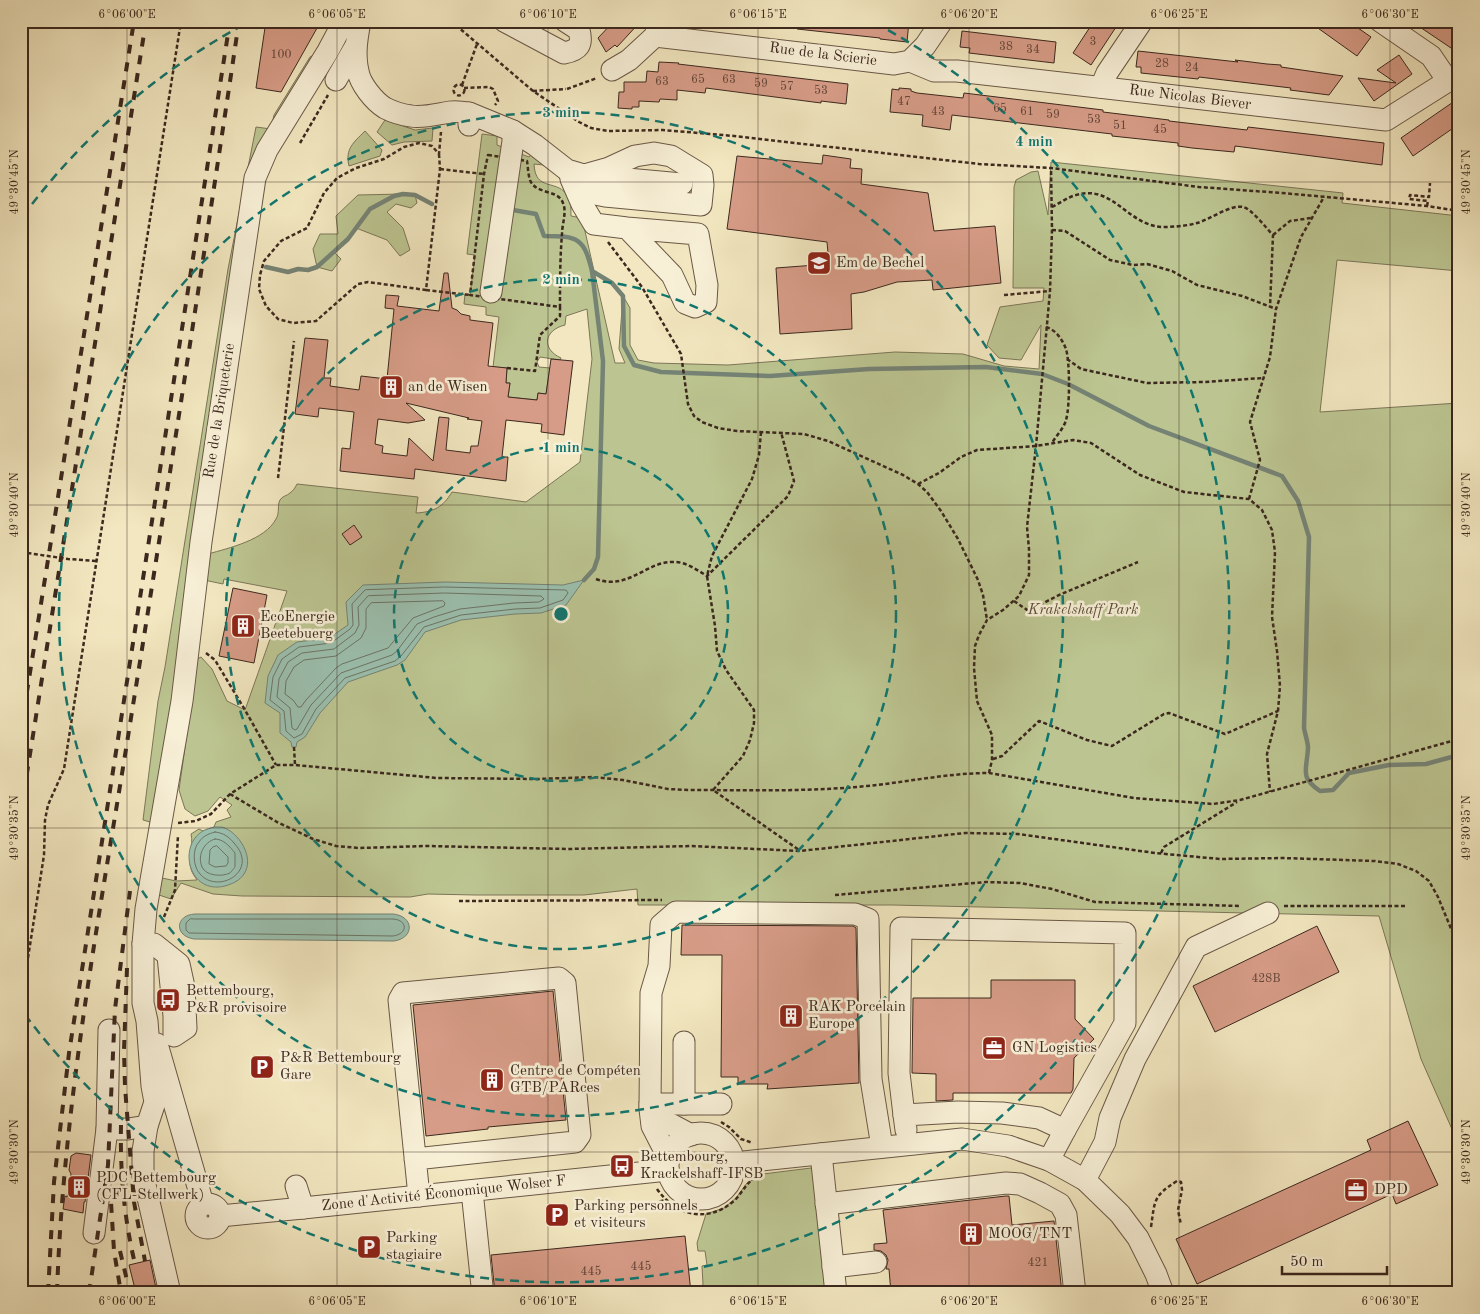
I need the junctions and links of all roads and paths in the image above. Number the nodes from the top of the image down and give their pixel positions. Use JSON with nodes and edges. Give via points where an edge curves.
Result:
{"nodes":[{"id":1,"x":181,"y":21,"type":"edge"},
{"id":2,"x":344,"y":21,"type":"edge"},
{"id":3,"x":360,"y":21,"type":"edge"},
{"id":4,"x":451,"y":21,"type":"edge"},
{"id":5,"x":504,"y":21,"type":"edge"},
{"id":6,"x":565,"y":21,"type":"edge"},
{"id":7,"x":942,"y":21,"type":"edge"},
{"id":8,"x":1142,"y":21,"type":"edge"},
{"id":9,"x":1380,"y":21,"type":"edge"},
{"id":10,"x":657,"y":28,"type":"edge"},
{"id":11,"x":477,"y":44,"type":"junction"},
{"id":12,"x":355,"y":47,"type":"junction"},
{"id":13,"x":910,"y":61,"type":"junction"},
{"id":14,"x":612,"y":70,"type":"dead end"},
{"id":15,"x":1453,"y":77,"type":"edge"},
{"id":16,"x":336,"y":80,"type":"joint"},
{"id":17,"x":582,"y":84,"type":"dead end"},
{"id":18,"x":462,"y":85,"type":"junction"},
{"id":19,"x":1101,"y":87,"type":"junction"},
{"id":20,"x":533,"y":91,"type":"junction"},
{"id":21,"x":442,"y":114,"type":"junction"},
{"id":22,"x":513,"y":131,"type":"junction"},
{"id":23,"x":300,"y":143,"type":"dead end"},
{"id":24,"x":440,"y":154,"type":"junction"},
{"id":25,"x":511,"y":157,"type":"junction"},
{"id":26,"x":1051,"y":168,"type":"junction"},
{"id":27,"x":440,"y":169,"type":"junction"},
{"id":28,"x":576,"y":172,"type":"junction"},
{"id":29,"x":484,"y":174,"type":"dead end"},
{"id":30,"x":1430,"y":182,"type":"dead end"},
{"id":31,"x":682,"y":184,"type":"dead end"},
{"id":32,"x":1324,"y":197,"type":"junction"},
{"id":33,"x":1427,"y":206,"type":"junction"},
{"id":34,"x":1052,"y":207,"type":"junction"},
{"id":35,"x":1459,"y":211,"type":"edge"},
{"id":36,"x":1312,"y":218,"type":"junction"},
{"id":37,"x":627,"y":228,"type":"dead end"},
{"id":38,"x":1052,"y":230,"type":"junction"},
{"id":39,"x":1273,"y":235,"type":"junction"},
{"id":40,"x":604,"y":237,"type":"dead end"},
{"id":41,"x":426,"y":290,"type":"junction"},
{"id":42,"x":1050,"y":291,"type":"junction"},
{"id":43,"x":491,"y":292,"type":"dead end"},
{"id":44,"x":470,"y":295,"type":"dead end"},
{"id":45,"x":1004,"y":295,"type":"dead end"},
{"id":46,"x":560,"y":300,"type":"dead end"},
{"id":47,"x":1270,"y":306,"type":"junction"},
{"id":48,"x":560,"y":307,"type":"dead end"},
{"id":49,"x":1276,"y":309,"type":"junction"},
{"id":50,"x":1046,"y":327,"type":"junction"},
{"id":51,"x":294,"y":341,"type":"dead end"},
{"id":52,"x":1067,"y":359,"type":"junction"},
{"id":53,"x":507,"y":368,"type":"dead end"},
{"id":54,"x":1264,"y":378,"type":"junction"},
{"id":55,"x":761,"y":432,"type":"junction"},
{"id":56,"x":781,"y":432,"type":"junction"},
{"id":57,"x":1052,"y":443,"type":"junction"},
{"id":58,"x":1036,"y":446,"type":"junction"},
{"id":59,"x":278,"y":478,"type":"dead end"},
{"id":60,"x":918,"y":484,"type":"junction"},
{"id":61,"x":1249,"y":499,"type":"junction"},
{"id":62,"x":21,"y":552,"type":"edge"},
{"id":63,"x":97,"y":561,"type":"junction"},
{"id":64,"x":1138,"y":562,"type":"dead end"},
{"id":65,"x":707,"y":576,"type":"junction"},
{"id":66,"x":596,"y":579,"type":"dead end"},
{"id":67,"x":1014,"y":601,"type":"junction"},
{"id":68,"x":1028,"y":611,"type":"junction"},
{"id":69,"x":1033,"y":614,"type":"dead end"},
{"id":70,"x":986,"y":620,"type":"junction"},
{"id":71,"x":193,"y":645,"type":"junction"},
{"id":72,"x":1278,"y":711,"type":"junction"},
{"id":73,"x":1459,"y":740,"type":"edge"},
{"id":74,"x":294,"y":747,"type":"dead end"},
{"id":75,"x":992,"y":760,"type":"junction"},
{"id":76,"x":276,"y":765,"type":"junction"},
{"id":77,"x":295,"y":765,"type":"junction"},
{"id":78,"x":989,"y":773,"type":"junction"},
{"id":79,"x":713,"y":790,"type":"junction"},
{"id":80,"x":1270,"y":792,"type":"junction"},
{"id":81,"x":230,"y":794,"type":"junction"},
{"id":82,"x":1240,"y":800,"type":"junction"},
{"id":83,"x":161,"y":823,"type":"junction"},
{"id":84,"x":800,"y":851,"type":"junction"},
{"id":85,"x":1161,"y":853,"type":"junction"},
{"id":86,"x":1052,"y":889,"type":"dead end"},
{"id":87,"x":1241,"y":906,"type":"dead end"},
{"id":88,"x":1405,"y":906,"type":"dead end"},
{"id":89,"x":1274,"y":909,"type":"joint"},
{"id":90,"x":143,"y":944,"type":"junction"},
{"id":91,"x":1459,"y":948,"type":"edge"},
{"id":92,"x":21,"y":1003,"type":"edge"},
{"id":93,"x":147,"y":1021,"type":"junction"},
{"id":94,"x":110,"y":1030,"type":"dead end"},
{"id":95,"x":166,"y":1041,"type":"junction"},
{"id":96,"x":684,"y":1042,"type":"dead end"},
{"id":97,"x":684,"y":1104,"type":"junction"},
{"id":98,"x":721,"y":1104,"type":"dead end"},
{"id":99,"x":650,"y":1107,"type":"junction"},
{"id":100,"x":904,"y":1115,"type":"junction"},
{"id":101,"x":147,"y":1126,"type":"junction"},
{"id":102,"x":107,"y":1129,"type":"junction"},
{"id":103,"x":1065,"y":1130,"type":"junction"},
{"id":104,"x":691,"y":1135,"type":"junction"},
{"id":105,"x":908,"y":1145,"type":"junction"},
{"id":106,"x":882,"y":1147,"type":"junction"},
{"id":107,"x":821,"y":1154,"type":"junction"},
{"id":108,"x":415,"y":1159,"type":"junction"},
{"id":109,"x":1049,"y":1160,"type":"junction"},
{"id":110,"x":734,"y":1163,"type":"junction"},
{"id":111,"x":668,"y":1165,"type":"junction"},
{"id":112,"x":1086,"y":1180,"type":"junction"},
{"id":113,"x":296,"y":1186,"type":"dead end"},
{"id":114,"x":472,"y":1191,"type":"junction"},
{"id":115,"x":419,"y":1196,"type":"junction"},
{"id":116,"x":665,"y":1200,"type":"dead end"},
{"id":117,"x":826,"y":1204,"type":"junction"},
{"id":118,"x":641,"y":1206,"type":"dead end"},
{"id":119,"x":303,"y":1208,"type":"junction"},
{"id":120,"x":1181,"y":1225,"type":"dead end"},
{"id":121,"x":1151,"y":1233,"type":"dead end"},
{"id":122,"x":94,"y":1234,"type":"dead end"},
{"id":123,"x":876,"y":1262,"type":"dead end"},
{"id":124,"x":833,"y":1266,"type":"junction"},
{"id":125,"x":482,"y":1286,"type":"dead end"},
{"id":126,"x":170,"y":1293,"type":"edge"},
{"id":127,"x":836,"y":1293,"type":"edge"},
{"id":128,"x":1075,"y":1293,"type":"edge"},
{"id":129,"x":1163,"y":1293,"type":"edge"}],
"edges":[{"from":1,"to":63,"type":"path"},
{"from":2,"to":71,"type":"street","name":"Rue de la Briqueterie","via":[[267,150],[255,178],[200,542]]},
{"from":3,"to":12,"type":"street"},
{"from":4,"to":11,"type":"path"},
{"from":5,"to":6,"type":"street","via":[[564,53],[573,51],[581,40],[579,30]]},
{"from":7,"to":13,"type":"street"},
{"from":8,"to":19,"type":"street"},
{"from":9,"to":15,"type":"street","via":[[1431,56]]},
{"from":10,"to":13,"type":"street","name":"Rue de la Scierie","via":[[894,64]]},
{"from":10,"to":14,"type":"street","via":[[629,60]]},
{"from":11,"to":18,"type":"path"},
{"from":11,"to":20,"type":"path"},
{"from":12,"to":16,"type":"street"},
{"from":12,"to":21,"type":"street","via":[[358,73],[363,84],[384,107],[412,116]]},
{"from":13,"to":19,"type":"street","name":"Rue Nicolas Biever","via":[[934,71]]},
{"from":15,"to":19,"type":"street","name":"Rue Nicolas Biever","via":[[1386,120]]},
{"from":16,"to":23,"type":"path"},
{"from":17,"to":20,"type":"path","via":[[567,89]]},
{"from":18,"to":18,"type":"path","via":[[454,87],[457,95],[464,92]]},
{"from":20,"to":26,"type":"path","via":[[579,122],[608,131],[663,130],[725,135],[979,164]]},
{"from":21,"to":22,"type":"street","via":[[449,112]]},
{"from":21,"to":24,"type":"path"},
{"from":22,"to":25,"type":"street"},
{"from":22,"to":28,"type":"street"},
{"from":24,"to":27,"type":"path"},
{"from":24,"to":41,"type":"path","via":[[432,146],[420,143],[404,147],[384,160],[356,168],[337,178],[324,192],[307,228],[281,241],[264,261],[259,289],[266,306],[278,319],[293,323],[316,321],[358,284],[368,282]]},
{"from":25,"to":43,"type":"street"},
{"from":25,"to":46,"type":"path","via":[[527,161],[534,186],[559,196],[562,201]]},
{"from":26,"to":32,"type":"path","via":[[1199,187]]},
{"from":26,"to":34,"type":"path"},
{"from":27,"to":29,"type":"path"},
{"from":27,"to":41,"type":"path"},
{"from":28,"to":28,"type":"street","via":[[578,182],[590,193],[701,205],[702,175],[671,156],[654,153],[635,156],[610,168]]},
{"from":28,"to":31,"type":"street"},
{"from":28,"to":37,"type":"street","via":[[582,204],[594,224]]},
{"from":30,"to":33,"type":"path","via":[[1428,197],[1410,195],[1409,199],[1428,201]]},
{"from":32,"to":33,"type":"path"},
{"from":32,"to":36,"type":"path"},
{"from":33,"to":35,"type":"path"},
{"from":34,"to":38,"type":"path"},
{"from":34,"to":39,"type":"path","via":[[1076,195],[1103,195],[1131,216],[1160,227],[1196,224],[1228,209],[1243,207]]},
{"from":36,"to":39,"type":"path","via":[[1290,221]]},
{"from":36,"to":49,"type":"path","via":[[1301,237]]},
{"from":38,"to":42,"type":"path"},
{"from":38,"to":47,"type":"path","via":[[1065,231],[1110,260],[1147,264],[1172,271],[1197,285]]},
{"from":39,"to":47,"type":"path"},
{"from":40,"to":55,"type":"path","via":[[642,286],[681,355],[688,404],[694,416],[718,428]]},
{"from":41,"to":44,"type":"path"},
{"from":42,"to":45,"type":"path"},
{"from":42,"to":50,"type":"path"},
{"from":47,"to":49,"type":"path"},
{"from":48,"to":53,"type":"path","via":[[560,316],[540,335],[535,371]]},
{"from":49,"to":54,"type":"path"},
{"from":50,"to":52,"type":"path","via":[[1059,336]]},
{"from":50,"to":58,"type":"path"},
{"from":51,"to":59,"type":"path"},
{"from":52,"to":54,"type":"path","via":[[1081,369],[1147,383]]},
{"from":52,"to":57,"type":"path","via":[[1066,421]]},
{"from":54,"to":61,"type":"path","via":[[1250,422],[1260,460]]},
{"from":55,"to":56,"type":"path"},
{"from":55,"to":65,"type":"path","via":[[760,455],[752,479],[712,556]]},
{"from":56,"to":60,"type":"path","via":[[828,441]]},
{"from":56,"to":65,"type":"path","via":[[794,481],[788,496]]},
{"from":57,"to":58,"type":"path"},
{"from":57,"to":61,"type":"path","via":[[1073,440],[1091,443],[1140,475],[1184,492]]},
{"from":58,"to":60,"type":"path","via":[[977,450]]},
{"from":58,"to":67,"type":"path","via":[[1027,527],[1029,576]]},
{"from":60,"to":70,"type":"path","via":[[941,511],[958,539],[978,580]]},
{"from":61,"to":72,"type":"path","via":[[1262,510],[1272,530],[1275,552],[1272,617],[1280,686]]},
{"from":62,"to":63,"type":"path"},
{"from":63,"to":92,"type":"path","via":[[64,769],[45,820],[44,855]]},
{"from":64,"to":68,"type":"path"},
{"from":65,"to":66,"type":"path","via":[[675,562],[660,563],[621,581]]},
{"from":65,"to":79,"type":"path","via":[[717,651],[754,710],[750,740],[743,756]]},
{"from":67,"to":68,"type":"path"},
{"from":67,"to":70,"type":"path"},
{"from":68,"to":69,"type":"path"},
{"from":70,"to":75,"type":"path","via":[[976,646],[974,668],[977,701],[992,735]]},
{"from":71,"to":76,"type":"path","via":[[215,660]]},
{"from":71,"to":83,"type":"street","name":"Rue de la Briqueterie"},
{"from":72,"to":75,"type":"path","via":[[1225,734],[1169,713],[1164,714],[1112,746],[1039,721],[1002,756]]},
{"from":72,"to":80,"type":"path","via":[[1267,754]]},
{"from":73,"to":80,"type":"path"},
{"from":74,"to":77,"type":"path"},
{"from":75,"to":78,"type":"path"},
{"from":76,"to":77,"type":"path"},
{"from":76,"to":81,"type":"path"},
{"from":77,"to":79,"type":"path","via":[[437,778],[593,778],[668,789]]},
{"from":78,"to":79,"type":"path","via":[[812,790]]},
{"from":78,"to":82,"type":"path","via":[[1134,798],[1213,804]]},
{"from":79,"to":84,"type":"path"},
{"from":80,"to":82,"type":"path"},
{"from":81,"to":83,"type":"path","via":[[211,814],[196,821]]},
{"from":81,"to":84,"type":"path","via":[[277,822],[336,846],[568,849],[691,846]]},
{"from":82,"to":85,"type":"path","via":[[1164,846]]},
{"from":83,"to":90,"type":"street","name":"Rue de la Briqueterie"},
{"from":84,"to":85,"type":"path","via":[[965,833],[1018,834]]},
{"from":85,"to":91,"type":"path","via":[[1220,859],[1311,859],[1398,864],[1416,871],[1428,881]]},
{"from":86,"to":87,"type":"path","via":[[1095,902]]},
{"from":88,"to":89,"type":"path"},
{"from":89,"to":112,"type":"street","via":[[1196,947],[1135,1060],[1110,1118],[1105,1142]]},
{"from":90,"to":93,"type":"street","name":"Rue de la Briqueterie","via":[[143,1003]]},
{"from":90,"to":95,"type":"street","via":[[154,944],[179,964],[186,1028]]},
{"from":93,"to":95,"type":"street","name":"Zone d'Activité Économique Wolser F"},
{"from":93,"to":101,"type":"street","via":[[155,1102]]},
{"from":94,"to":102,"type":"street"},
{"from":95,"to":119,"type":"street","name":"Zone d'Activité Économique Wolser F","via":[[212,1210]]},
{"from":96,"to":97,"type":"street"},
{"from":97,"to":98,"type":"street"},
{"from":97,"to":99,"type":"street"},
{"from":99,"to":104,"type":"street","via":[[661,1118]]},
{"from":99,"to":106,"type":"street","via":[[651,993],[660,966],[661,925],[676,912],[855,914],[868,919],[871,1079]]},
{"from":99,"to":111,"type":"street","via":[[652,1126]]},
{"from":100,"to":103,"type":"street","via":[[1002,1113],[1039,1118]]},
{"from":100,"to":103,"type":"street","via":[[899,1073],[901,928],[1125,933],[1125,1023]]},
{"from":100,"to":105,"type":"street"},
{"from":101,"to":102,"type":"street"},
{"from":101,"to":126,"type":"street","via":[[143,1176]]},
{"from":102,"to":122,"type":"street"},
{"from":103,"to":109,"type":"street"},
{"from":104,"to":110,"type":"street","via":[[702,1133],[724,1142]]},
{"from":104,"to":111,"type":"street","via":[[673,1148]]},
{"from":105,"to":106,"type":"street"},
{"from":105,"to":109,"type":"street","via":[[962,1139],[1008,1146]]},
{"from":106,"to":107,"type":"street"},
{"from":107,"to":110,"type":"street"},
{"from":107,"to":117,"type":"street"},
{"from":108,"to":108,"type":"street","via":[[399,1000],[403,993],[558,978],[565,983],[580,1135],[575,1142]]},
{"from":108,"to":115,"type":"street"},
{"from":109,"to":112,"type":"street"},
{"from":110,"to":111,"type":"street","via":[[733,1173],[723,1190],[704,1199],[685,1195],[677,1189]]},
{"from":111,"to":114,"type":"street","name":"Zone d'Activité Économique Wolser F"},
{"from":112,"to":129,"type":"street","via":[[1120,1214],[1138,1238]]},
{"from":113,"to":119,"type":"street"},
{"from":114,"to":115,"type":"street","name":"Zone d'Activité Économique Wolser F"},
{"from":114,"to":125,"type":"street"},
{"from":115,"to":119,"type":"street","name":"Zone d'Activité Économique Wolser F"},
{"from":116,"to":118,"type":"path"},
{"from":117,"to":124,"type":"street"},
{"from":117,"to":128,"type":"street","via":[[1006,1182],[1020,1184],[1060,1204],[1066,1215]]},
{"from":120,"to":121,"type":"path","via":[[1178,1210],[1182,1190],[1178,1181],[1163,1190],[1154,1202]]},
{"from":123,"to":124,"type":"street"},
{"from":124,"to":127,"type":"street"}]}
